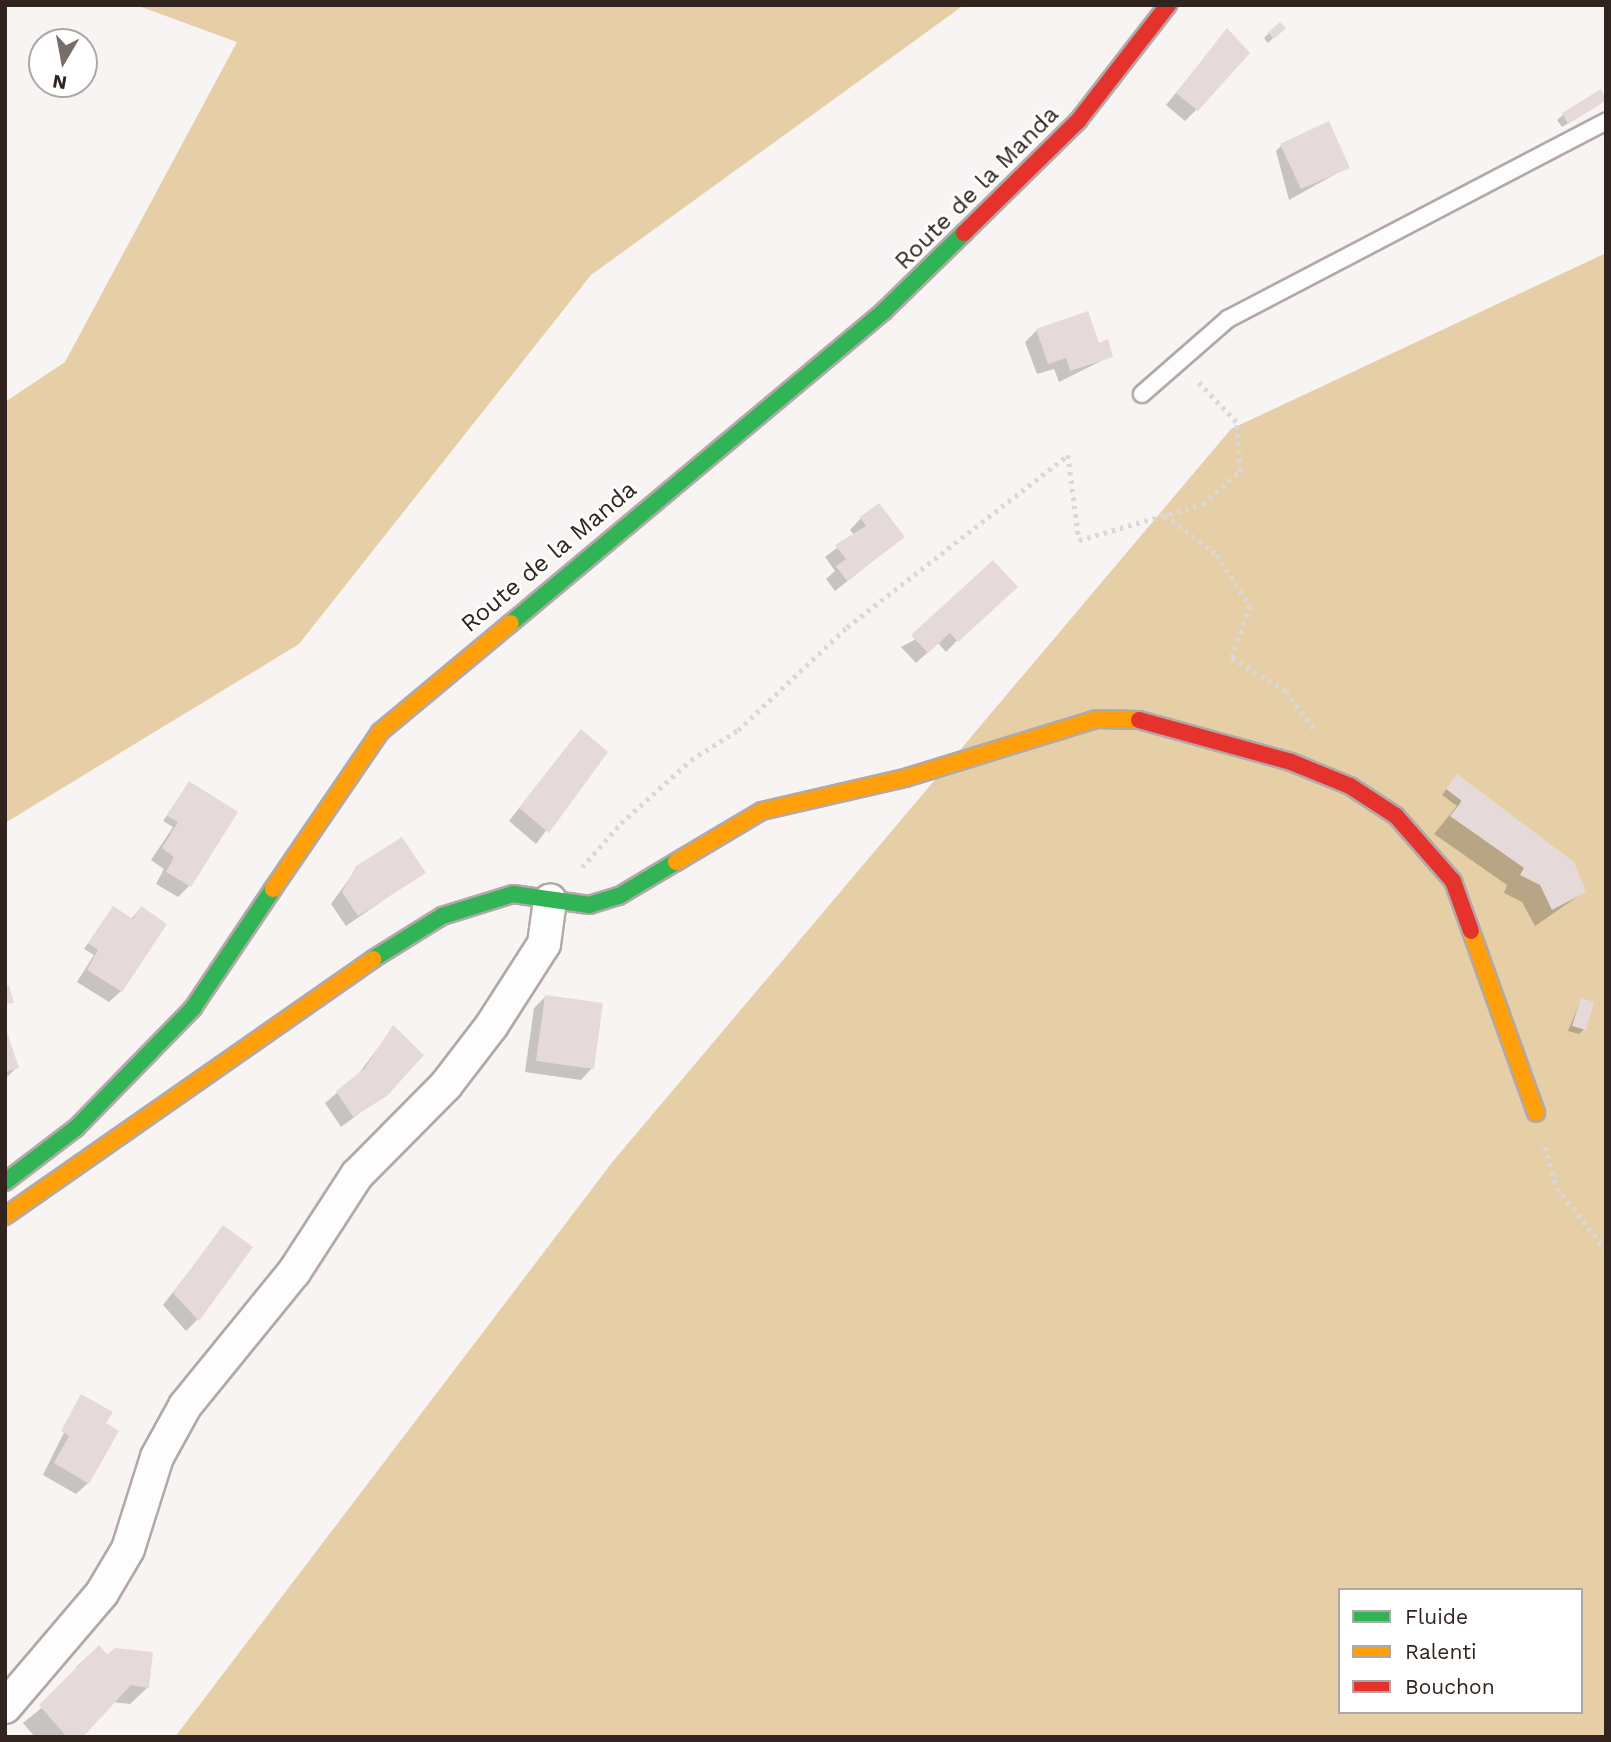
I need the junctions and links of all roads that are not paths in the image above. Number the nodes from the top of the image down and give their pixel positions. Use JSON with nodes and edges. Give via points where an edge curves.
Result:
{"nodes":[{"id":1,"x":1168,"y":5,"type":"edge"},
{"id":2,"x":1606,"y":121,"type":"edge"},
{"id":3,"x":1142,"y":394,"type":"dead end"},
{"id":4,"x":555,"y":901,"type":"junction"},
{"id":5,"x":1536,"y":1113,"type":"road end"},
{"id":6,"x":5,"y":1182,"type":"edge"},
{"id":7,"x":5,"y":1216,"type":"edge"},
{"id":8,"x":5,"y":1707,"type":"edge"}],
"edges":[{"from":1,"to":6,"type":"street","name":"Route de la Manda","via":[[1078,121],[884,311],[380,732],[193,1008],[76,1128]]},
{"from":2,"to":3,"type":"lane","via":[[1228,319]]},
{"from":4,"to":5,"type":"street","via":[[618,896],[762,811],[804,797],[847,794],[1097,719],[1144,720],[1350,786],[1428,845],[1454,881]]},
{"from":4,"to":7,"type":"street","via":[[513,894],[482,899],[389,945]]},
{"from":4,"to":8,"type":"street","via":[[544,944],[492,1025],[446,1085],[357,1175],[294,1272],[185,1406],[157,1457],[128,1549],[102,1593]]}]}
